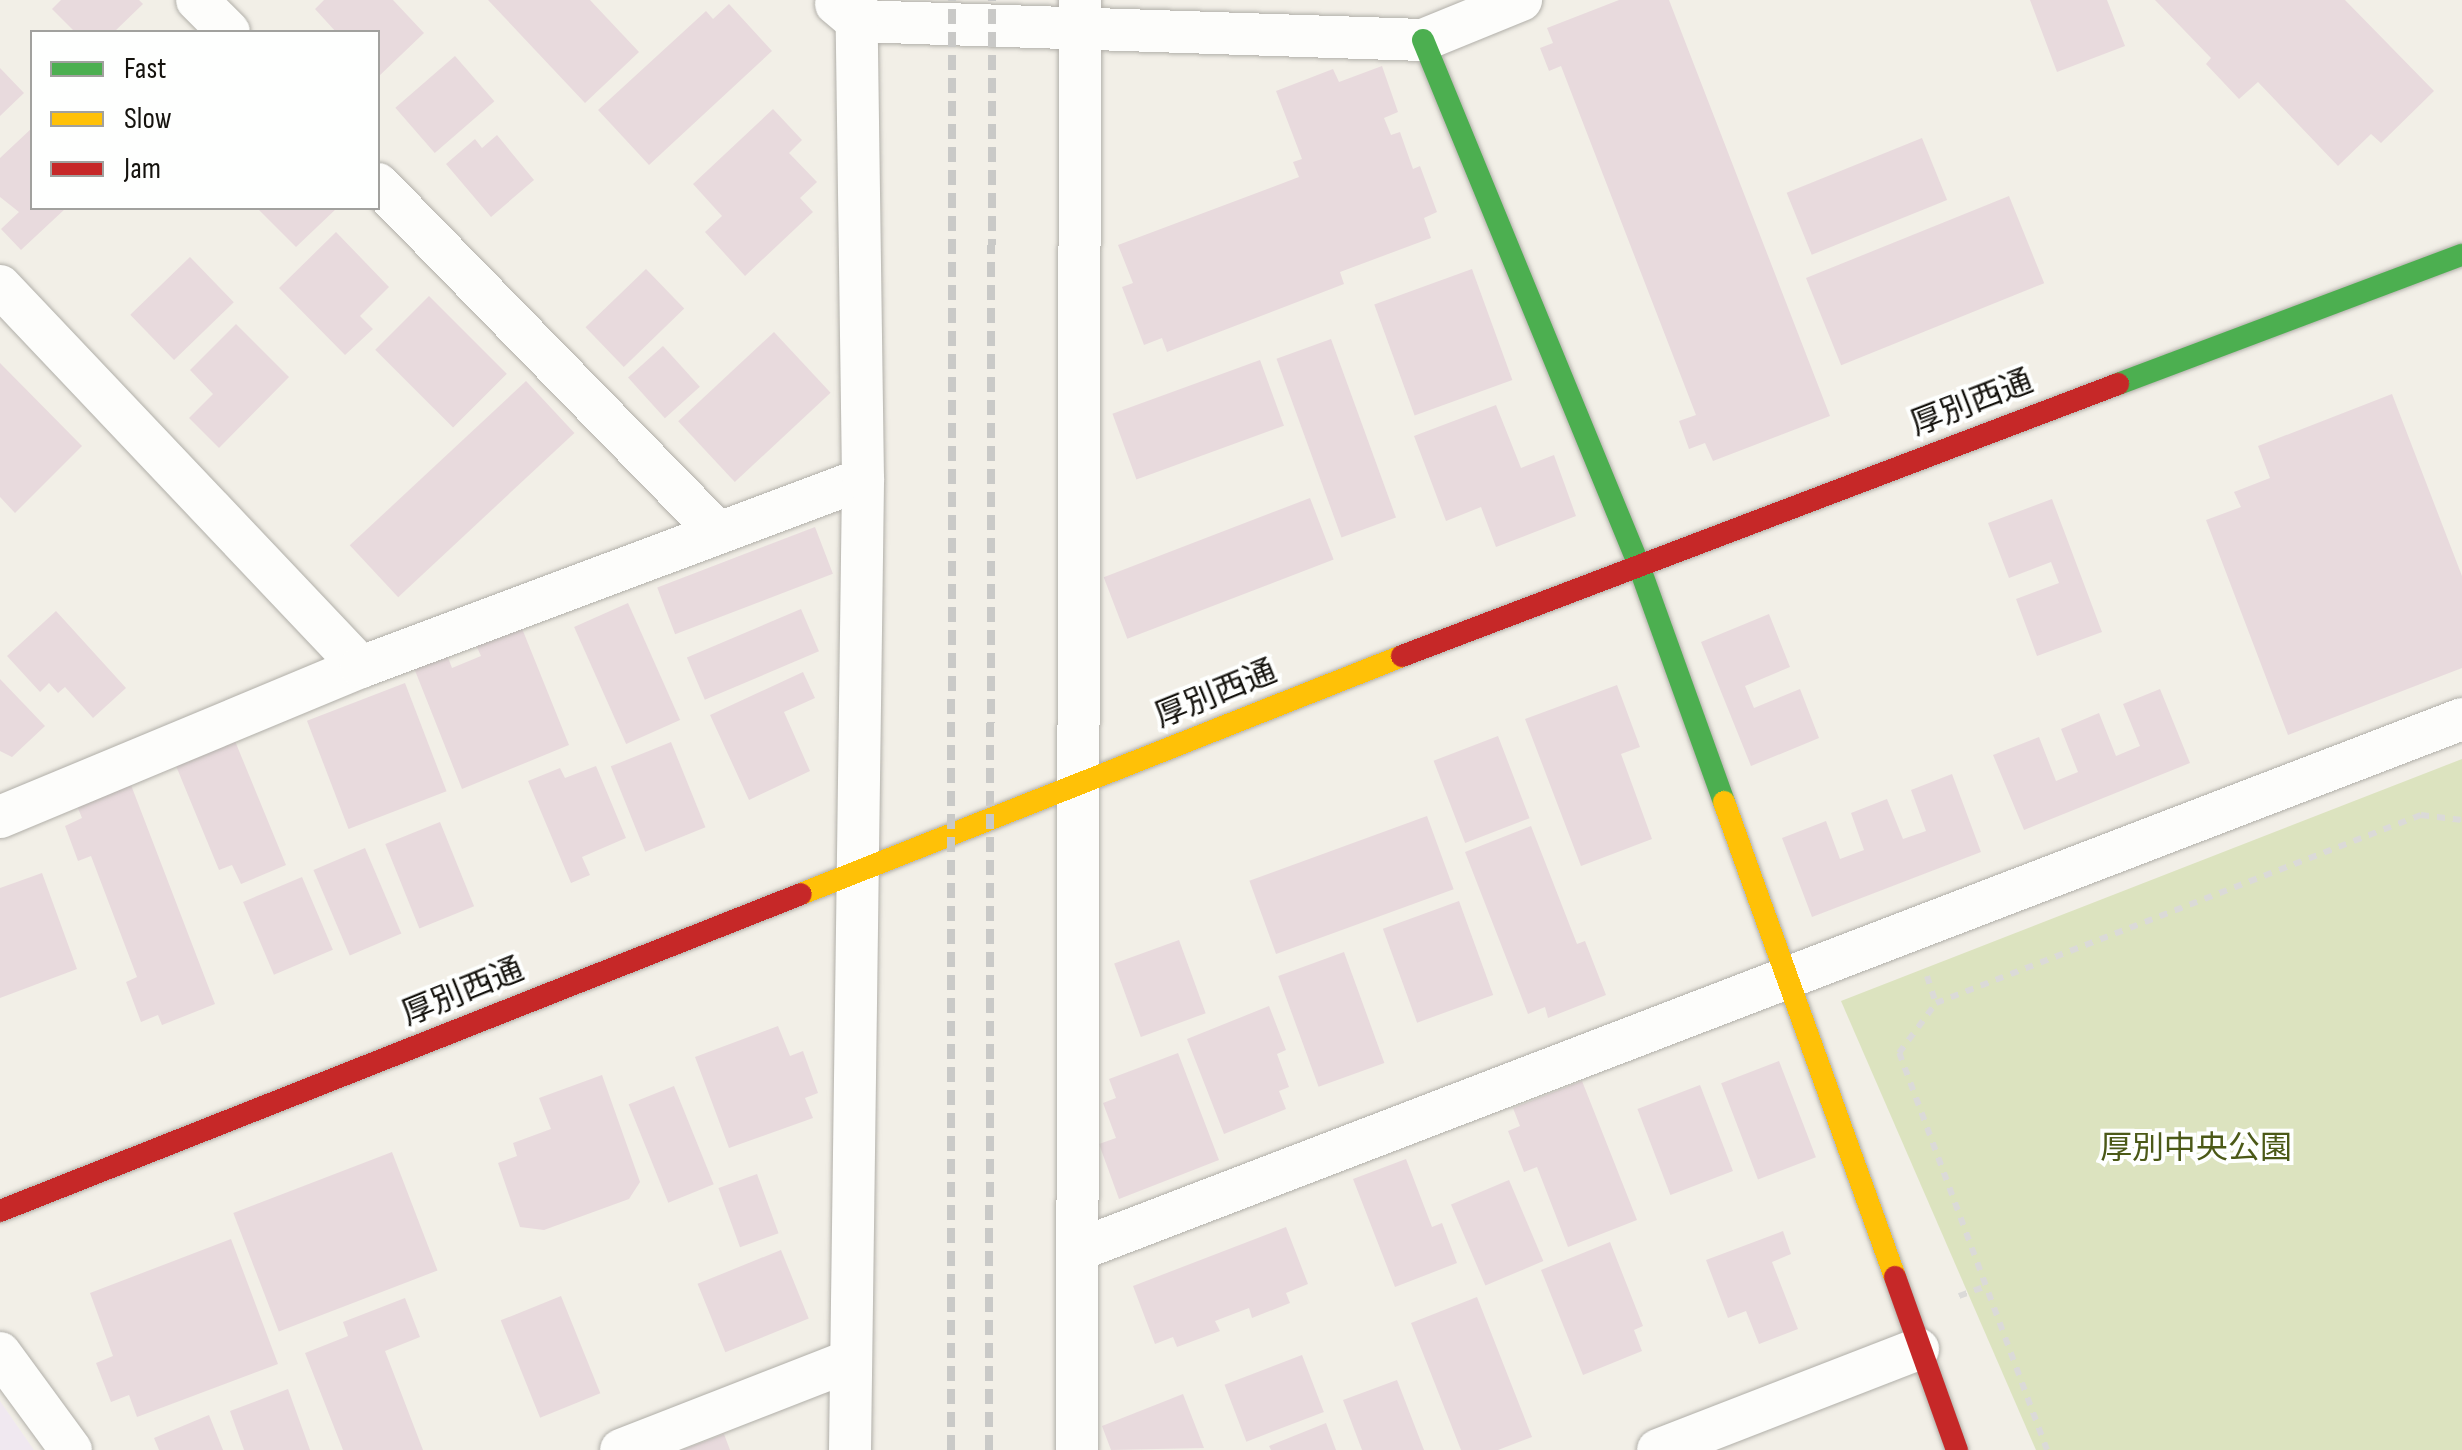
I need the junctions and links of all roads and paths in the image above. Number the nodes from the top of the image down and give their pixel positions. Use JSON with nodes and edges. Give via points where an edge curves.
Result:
{"nodes":[{"id":1,"x":197,"y":0,"type":"edge"},
{"id":2,"x":1520,"y":0,"type":"edge"},
{"id":3,"x":848,"y":7,"type":"edge"},
{"id":4,"x":1080,"y":14,"type":"edge"},
{"id":5,"x":227,"y":30,"type":"edge"},
{"id":6,"x":1423,"y":40,"type":"junction"},
{"id":7,"x":380,"y":186,"type":"edge"},
{"id":8,"x":2462,"y":255,"type":"edge"},
{"id":9,"x":0,"y":286,"type":"edge"},
{"id":10,"x":863,"y":479,"type":"junction"},
{"id":11,"x":716,"y":530,"type":"junction"},
{"id":12,"x":1638,"y":564,"type":"junction"},
{"id":13,"x":361,"y":667,"type":"junction"},
{"id":14,"x":2462,"y":719,"type":"edge"},
{"id":15,"x":1079,"y":784,"type":"junction"},
{"id":16,"x":0,"y":817,"type":"edge"},
{"id":17,"x":2462,"y":820,"type":"edge"},
{"id":18,"x":857,"y":872,"type":"junction"},
{"id":19,"x":1789,"y":981,"type":"junction"},
{"id":20,"x":0,"y":1211,"type":"edge"},
{"id":21,"x":1078,"y":1250,"type":"junction"},
{"id":22,"x":1918,"y":1349,"type":"junction"},
{"id":23,"x":0,"y":1354,"type":"edge"},
{"id":24,"x":849,"y":1361,"type":"junction"},
{"id":25,"x":71,"y":1450,"type":"edge"},
{"id":26,"x":620,"y":1450,"type":"edge"},
{"id":27,"x":850,"y":1450,"type":"edge"},
{"id":28,"x":1077,"y":1450,"type":"edge"},
{"id":29,"x":1658,"y":1450,"type":"edge"},
{"id":30,"x":1957,"y":1450,"type":"edge"},
{"id":31,"x":2047,"y":1450,"type":"edge"}],
"edges":[{"from":1,"to":5,"type":"street"},
{"from":2,"to":6,"type":"street"},
{"from":3,"to":4,"type":"street"},
{"from":3,"to":10,"type":"street"},
{"from":4,"to":6,"type":"street"},
{"from":4,"to":15,"type":"street"},
{"from":6,"to":12,"type":"street"},
{"from":7,"to":11,"type":"street"},
{"from":8,"to":12,"type":"street","name":"厚別西通"},
{"from":9,"to":13,"type":"street"},
{"from":10,"to":11,"type":"street"},
{"from":10,"to":18,"type":"street"},
{"from":11,"to":13,"type":"street"},
{"from":12,"to":15,"type":"street","name":"厚別西通"},
{"from":12,"to":19,"type":"street"},
{"from":13,"to":16,"type":"street"},
{"from":14,"to":19,"type":"street"},
{"from":15,"to":18,"type":"street","name":"厚別西通"},
{"from":15,"to":21,"type":"street"},
{"from":17,"to":31,"type":"path","via":[[2421,815],[1936,1004],[1899,1053]]},
{"from":18,"to":20,"type":"street","name":"厚別西通"},
{"from":18,"to":24,"type":"street"},
{"from":19,"to":21,"type":"street"},
{"from":19,"to":22,"type":"street"},
{"from":21,"to":28,"type":"street"},
{"from":22,"to":29,"type":"street"},
{"from":22,"to":30,"type":"street"},
{"from":23,"to":25,"type":"street"},
{"from":24,"to":26,"type":"street"},
{"from":24,"to":27,"type":"street"}]}
